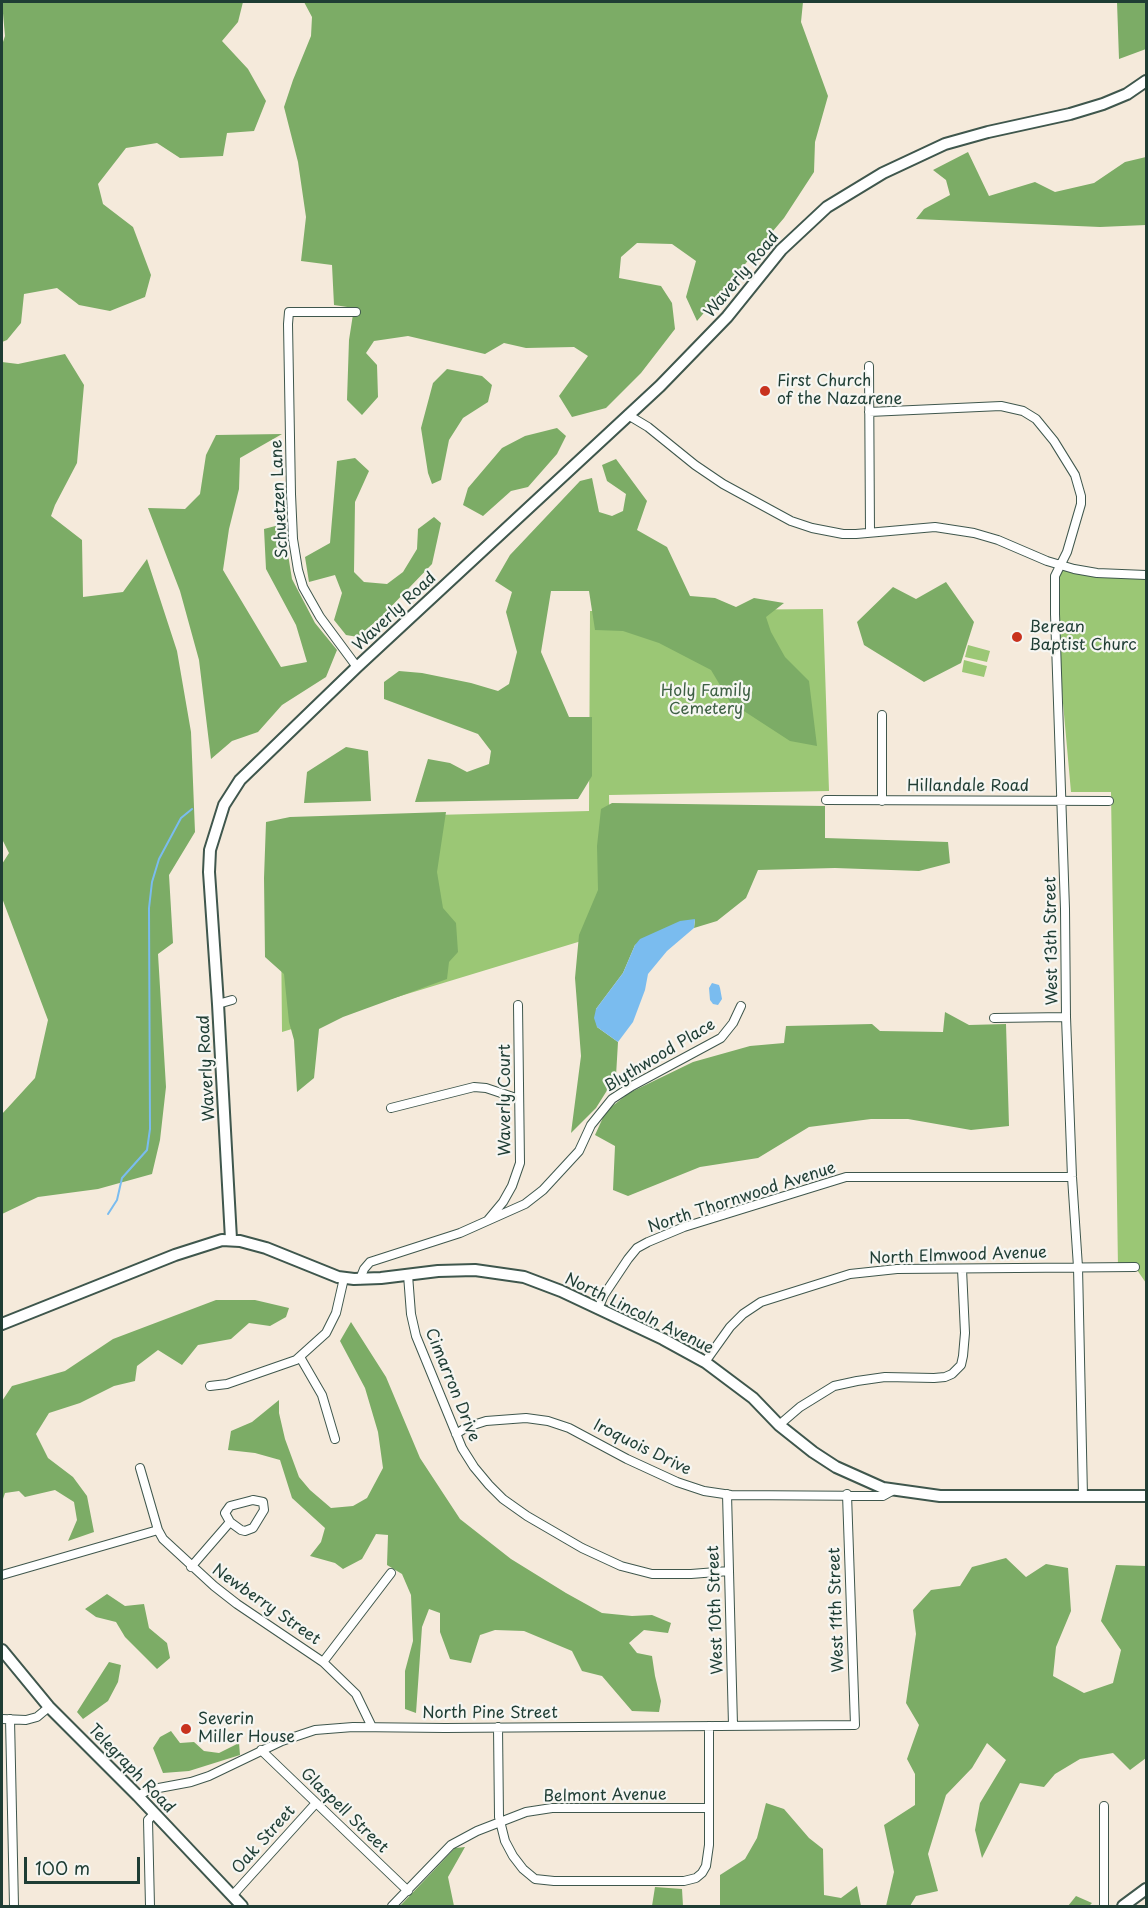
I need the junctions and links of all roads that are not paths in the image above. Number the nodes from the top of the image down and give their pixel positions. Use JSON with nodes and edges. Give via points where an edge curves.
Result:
{"nodes":[{"id":1,"x":1146,"y":81,"type":"edge"},
{"id":2,"x":356,"y":312,"type":"dead end"},
{"id":3,"x":869,"y":366,"type":"dead end"},
{"id":4,"x":869,"y":411,"type":"junction"},
{"id":5,"x":628,"y":415,"type":"junction"},
{"id":6,"x":870,"y":532,"type":"junction"},
{"id":7,"x":1061,"y":565,"type":"junction"},
{"id":8,"x":1146,"y":575,"type":"edge"},
{"id":9,"x":357,"y":667,"type":"junction"},
{"id":10,"x":882,"y":715,"type":"dead end"},
{"id":11,"x":826,"y":800,"type":"dead end"},
{"id":12,"x":882,"y":801,"type":"junction"},
{"id":13,"x":1061,"y":801,"type":"junction"},
{"id":14,"x":1109,"y":801,"type":"dead end"},
{"id":15,"x":232,"y":1000,"type":"dead end"},
{"id":16,"x":218,"y":1004,"type":"junction"},
{"id":17,"x":518,"y":1005,"type":"dead end"},
{"id":18,"x":741,"y":1006,"type":"dead end"},
{"id":19,"x":1066,"y":1017,"type":"junction"},
{"id":20,"x":994,"y":1018,"type":"dead end"},
{"id":21,"x":519,"y":1099,"type":"junction"},
{"id":22,"x":391,"y":1108,"type":"dead end"},
{"id":23,"x":1072,"y":1178,"type":"junction"},
{"id":24,"x":487,"y":1222,"type":"junction"},
{"id":25,"x":231,"y":1239,"type":"junction"},
{"id":26,"x":1078,"y":1267,"type":"junction"},
{"id":27,"x":1135,"y":1267,"type":"dead end"},
{"id":28,"x":963,"y":1269,"type":"junction"},
{"id":29,"x":408,"y":1275,"type":"junction"},
{"id":30,"x":345,"y":1278,"type":"junction"},
{"id":31,"x":360,"y":1279,"type":"junction"},
{"id":32,"x":598,"y":1308,"type":"junction"},
{"id":33,"x":2,"y":1324,"type":"edge"},
{"id":34,"x":300,"y":1357,"type":"junction"},
{"id":35,"x":705,"y":1362,"type":"junction"},
{"id":36,"x":210,"y":1386,"type":"dead end"},
{"id":37,"x":779,"y":1425,"type":"junction"},
{"id":38,"x":456,"y":1434,"type":"junction"},
{"id":39,"x":335,"y":1439,"type":"dead end"},
{"id":40,"x":140,"y":1467,"type":"dead end"},
{"id":41,"x":892,"y":1491,"type":"junction"},
{"id":42,"x":727,"y":1494,"type":"junction"},
{"id":43,"x":847,"y":1494,"type":"junction"},
{"id":44,"x":1083,"y":1496,"type":"junction"},
{"id":45,"x":1146,"y":1496,"type":"edge"},
{"id":46,"x":230,"y":1522,"type":"junction"},
{"id":47,"x":158,"y":1530,"type":"junction"},
{"id":48,"x":191,"y":1567,"type":"junction"},
{"id":49,"x":729,"y":1571,"type":"junction"},
{"id":50,"x":391,"y":1573,"type":"dead end"},
{"id":51,"x":2,"y":1575,"type":"edge"},
{"id":52,"x":2,"y":1650,"type":"edge"},
{"id":53,"x":323,"y":1662,"type":"junction"},
{"id":54,"x":49,"y":1707,"type":"junction"},
{"id":55,"x":6,"y":1719,"type":"edge"},
{"id":56,"x":733,"y":1725,"type":"junction"},
{"id":57,"x":855,"y":1725,"type":"joint"},
{"id":58,"x":709,"y":1726,"type":"junction"},
{"id":59,"x":372,"y":1727,"type":"junction"},
{"id":60,"x":498,"y":1727,"type":"junction"},
{"id":61,"x":261,"y":1750,"type":"junction"},
{"id":62,"x":138,"y":1796,"type":"junction"},
{"id":63,"x":316,"y":1803,"type":"junction"},
{"id":64,"x":1104,"y":1806,"type":"dead end"},
{"id":65,"x":709,"y":1808,"type":"junction"},
{"id":66,"x":154,"y":1814,"type":"junction"},
{"id":67,"x":500,"y":1821,"type":"junction"},
{"id":68,"x":1146,"y":1889,"type":"edge"},
{"id":69,"x":408,"y":1891,"type":"junction"},
{"id":70,"x":232,"y":1896,"type":"junction"},
{"id":71,"x":14,"y":1906,"type":"edge"},
{"id":72,"x":150,"y":1906,"type":"edge"},
{"id":73,"x":242,"y":1906,"type":"edge"},
{"id":74,"x":392,"y":1906,"type":"edge"},
{"id":75,"x":1104,"y":1906,"type":"edge"},
{"id":76,"x":1124,"y":1906,"type":"edge"}],
"edges":[{"from":1,"to":5,"type":"street","name":"Waverly Road","via":[[1127,94],[1092,108],[945,144],[883,173],[827,207],[781,250],[704,342]]},
{"from":2,"to":9,"type":"street","name":"Schuetzen Lane","via":[[289,312],[291,494],[298,570],[320,617]]},
{"from":3,"to":4,"type":"street"},
{"from":4,"to":6,"type":"street"},
{"from":4,"to":7,"type":"street","name":"West 13th Street","via":[[1001,406],[1036,419],[1075,475],[1081,496]]},
{"from":5,"to":6,"type":"street","via":[[723,484],[791,521],[843,534]]},
{"from":5,"to":9,"type":"street","name":"Waverly Road"},
{"from":6,"to":7,"type":"street","via":[[935,527],[974,533]]},
{"from":7,"to":8,"type":"street","via":[[1097,573]]},
{"from":7,"to":13,"type":"street","name":"West 13th Street","via":[[1055,576],[1054,614]]},
{"from":9,"to":16,"type":"street","name":"Waverly Road","via":[[240,780],[224,805],[210,850],[209,872]]},
{"from":10,"to":12,"type":"street"},
{"from":11,"to":12,"type":"street","name":"Hillandale Road"},
{"from":12,"to":13,"type":"street","name":"Hillandale Road"},
{"from":13,"to":14,"type":"street","name":"Hillandale Road"},
{"from":13,"to":19,"type":"street","name":"West 13th Street"},
{"from":15,"to":16,"type":"street"},
{"from":16,"to":25,"type":"street","name":"Waverly Road"},
{"from":17,"to":21,"type":"street","name":"Waverly Court"},
{"from":18,"to":24,"type":"street","name":"Blythwood Place","via":[[722,1038],[612,1099],[591,1125],[579,1151],[543,1190],[525,1204]]},
{"from":19,"to":20,"type":"street"},
{"from":19,"to":23,"type":"street","name":"West 13th Street"},
{"from":21,"to":22,"type":"street","via":[[474,1087]]},
{"from":21,"to":24,"type":"street","name":"Waverly Court","via":[[520,1163],[507,1194]]},
{"from":23,"to":26,"type":"street","name":"West 13th Street"},
{"from":23,"to":32,"type":"street","name":"North Thornwood Avenue","via":[[846,1177],[684,1227],[648,1242],[628,1258]]},
{"from":24,"to":31,"type":"street","name":"Blythwood Place","via":[[370,1262]]},
{"from":25,"to":30,"type":"street","name":"North Lincoln Avenue"},
{"from":25,"to":33,"type":"street","via":[[175,1255]]},
{"from":26,"to":27,"type":"street","name":"North Elmwood Avenue"},
{"from":26,"to":28,"type":"street","name":"North Elmwood Avenue"},
{"from":26,"to":44,"type":"street","name":"West 13th Street"},
{"from":28,"to":35,"type":"street","name":"North Elmwood Avenue","via":[[850,1274],[762,1302],[742,1314]]},
{"from":28,"to":37,"type":"street","via":[[963,1356],[952,1374],[933,1378],[885,1377],[834,1386]]},
{"from":29,"to":31,"type":"street","name":"North Lincoln Avenue"},
{"from":29,"to":32,"type":"street","name":"North Lincoln Avenue","via":[[475,1270],[524,1277]]},
{"from":29,"to":38,"type":"street","name":"Cimarron Drive","via":[[416,1336]]},
{"from":30,"to":31,"type":"street","name":"North Lincoln Avenue"},
{"from":30,"to":34,"type":"street","via":[[326,1333]]},
{"from":32,"to":35,"type":"street","name":"North Lincoln Avenue"},
{"from":34,"to":36,"type":"street","via":[[227,1384]]},
{"from":34,"to":39,"type":"street","via":[[322,1395]]},
{"from":35,"to":37,"type":"street","name":"North Lincoln Avenue","via":[[753,1398]]},
{"from":37,"to":41,"type":"street","name":"North Lincoln Avenue","via":[[836,1467]]},
{"from":38,"to":42,"type":"street","name":"Iroquois Drive","via":[[486,1421],[548,1421],[677,1482]]},
{"from":38,"to":49,"type":"street","name":"Cimarron Drive","via":[[474,1467],[503,1499],[582,1548],[621,1566],[652,1574]]},
{"from":40,"to":47,"type":"street","name":"Newberry Street"},
{"from":41,"to":43,"type":"street","name":"Iroquois Drive","via":[[883,1496]]},
{"from":41,"to":44,"type":"street","name":"North Lincoln Avenue","via":[[940,1496]]},
{"from":42,"to":43,"type":"street","name":"Iroquois Drive"},
{"from":42,"to":49,"type":"street","name":"West 10th Street"},
{"from":43,"to":57,"type":"street","name":"West 11th Street"},
{"from":44,"to":45,"type":"street","name":"North Lincoln Avenue"},
{"from":46,"to":46,"type":"street","via":[[245,1532],[253,1528],[264,1510],[263,1502],[253,1500],[230,1506],[225,1513]]},
{"from":46,"to":48,"type":"street"},
{"from":47,"to":48,"type":"street","name":"Newberry Street"},
{"from":47,"to":51,"type":"street"},
{"from":48,"to":53,"type":"street","name":"Newberry Street","via":[[237,1604]]},
{"from":49,"to":56,"type":"street","name":"West 10th Street"},
{"from":50,"to":53,"type":"street"},
{"from":52,"to":54,"type":"street","name":"Telegraph Road"},
{"from":53,"to":59,"type":"street","name":"Newberry Street","via":[[356,1694]]},
{"from":54,"to":55,"type":"street","via":[[37,1717]]},
{"from":54,"to":62,"type":"street","name":"Telegraph Road"},
{"from":55,"to":71,"type":"street"},
{"from":56,"to":57,"type":"street","name":"North Pine Street"},
{"from":56,"to":58,"type":"street","name":"North Pine Street"},
{"from":58,"to":60,"type":"street","name":"North Pine Street"},
{"from":58,"to":65,"type":"street"},
{"from":59,"to":60,"type":"street","name":"North Pine Street"},
{"from":59,"to":61,"type":"street","name":"North Pine Street","via":[[315,1730]]},
{"from":60,"to":67,"type":"street"},
{"from":61,"to":62,"type":"street","name":"North Pine Street","via":[[209,1776],[148,1790]]},
{"from":61,"to":63,"type":"street","name":"Glaspell Street"},
{"from":62,"to":66,"type":"street","name":"Telegraph Road"},
{"from":63,"to":69,"type":"street","name":"Glaspell Street"},
{"from":63,"to":70,"type":"street","name":"Oak Street"},
{"from":64,"to":75,"type":"street"},
{"from":65,"to":67,"type":"street","name":"Belmont Avenue","via":[[552,1808]]},
{"from":65,"to":67,"type":"street","via":[[706,1866],[696,1878],[684,1881],[535,1879],[513,1856]]},
{"from":66,"to":70,"type":"street","name":"Telegraph Road"},
{"from":66,"to":72,"type":"street","via":[[148,1820]]},
{"from":67,"to":69,"type":"street","name":"Belmont Avenue","via":[[451,1845]]},
{"from":68,"to":76,"type":"street"},
{"from":69,"to":74,"type":"street","name":"Belmont Avenue"},
{"from":70,"to":73,"type":"street","name":"Telegraph Road"}]}
